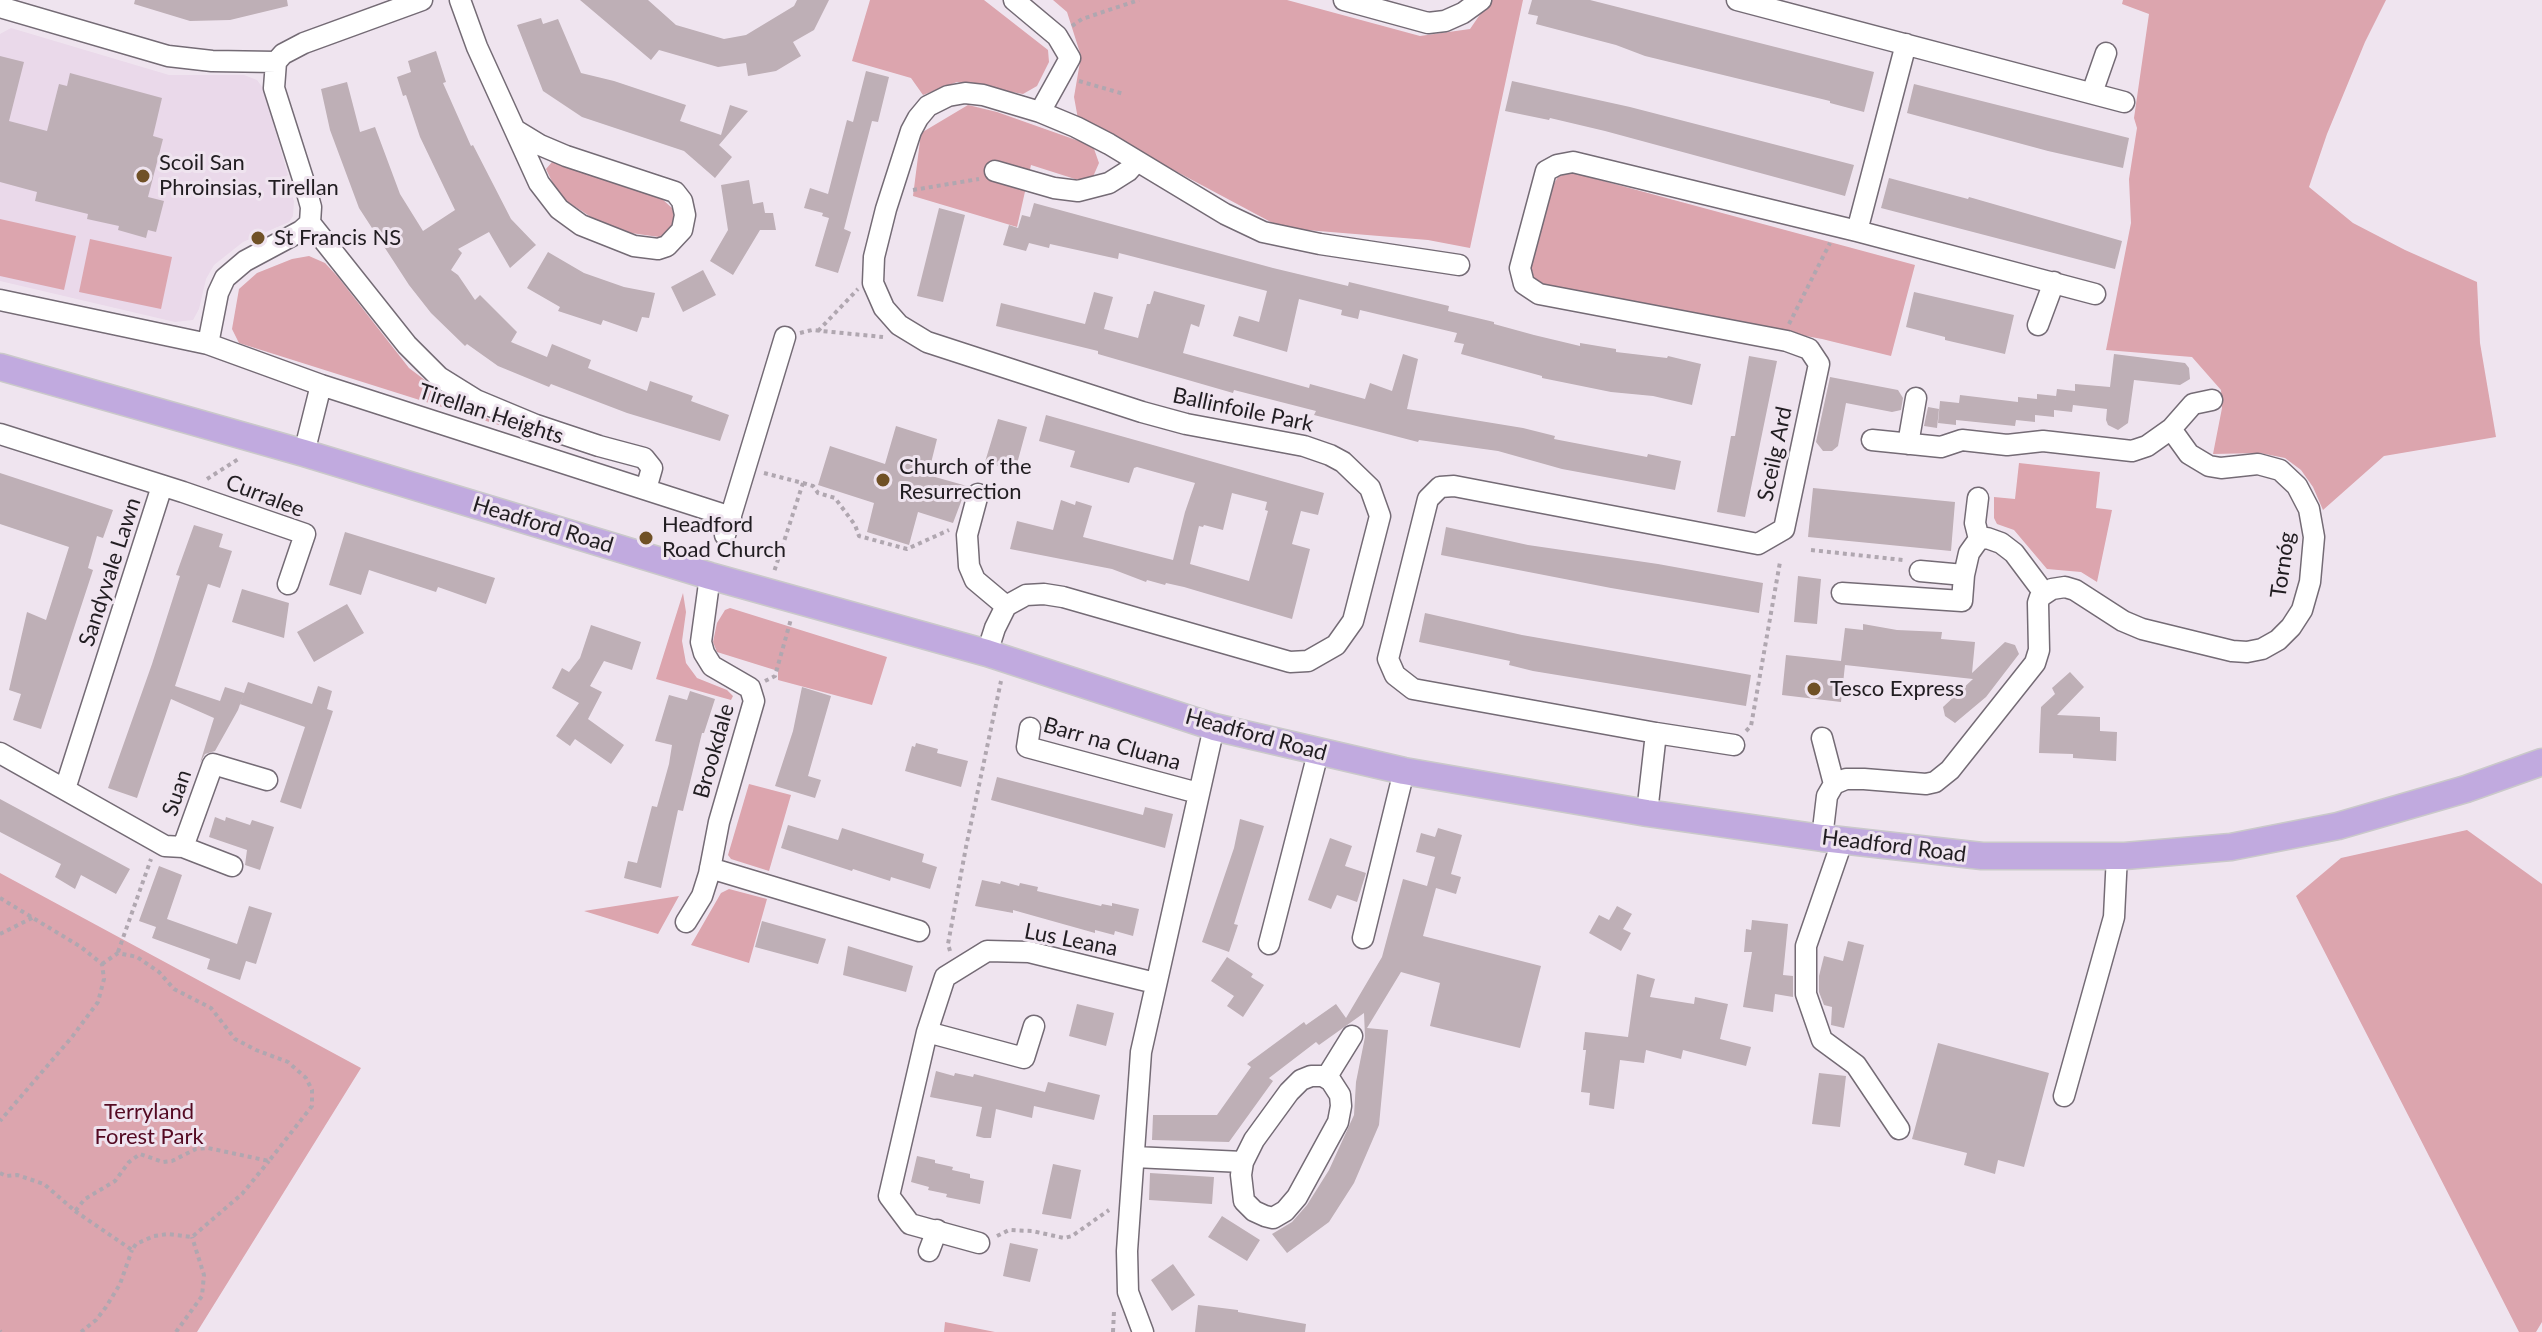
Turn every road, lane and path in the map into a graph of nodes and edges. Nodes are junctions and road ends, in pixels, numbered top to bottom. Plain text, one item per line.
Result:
1 (460, 0) edge
2 (1014, 0) edge
3 (1139, 0) edge
4 (1344, 0) edge
5 (1481, 0) edge
6 (1737, 0) edge
7 (413, 1) edge
8 (0, 7) edge
9 (1057, 36) junction
10 (1906, 44) junction
11 (2106, 53) dead end
12 (276, 62) junction
13 (1061, 76) junction
14 (2092, 93) junction
15 (1124, 94) dead end
16 (2124, 102) dead end
17 (1040, 112) junction
18 (517, 131) junction
19 (1136, 162) junction
20 (995, 171) joint
21 (891, 193) junction
22 (310, 223) junction
23 (1848, 229) junction
24 (1459, 265) dead end
25 (2054, 282) junction
26 (873, 283) junction
27 (2095, 294) dead end
28 (0, 300) edge
29 (899, 325) junction
30 (2038, 325) dead end
31 (818, 331) junction
32 (785, 337) joint
33 (1787, 341) junction
34 (208, 344) junction
35 (0, 367) edge
36 (321, 385) junction
37 (1916, 398) dead end
38 (2212, 400) dead end
39 (2171, 429) junction
40 (0, 434) edge
41 (1872, 440) dead end
42 (1908, 444) junction
43 (249, 453) dead end
44 (304, 453) junction
45 (746, 468) junction
46 (803, 483) junction
47 (162, 486) junction
48 (646, 489) junction
49 (183, 492) junction
50 (978, 494) dead end
51 (1978, 498) dead end
52 (967, 535) junction
53 (1979, 539) junction
54 (1811, 550) dead end
55 (1780, 562) dead end
56 (1920, 571) joint
57 (774, 573) dead end
58 (1964, 575) junction
59 (710, 576) junction
60 (288, 584) dead end
61 (1842, 593) dead end
62 (2044, 593) junction
63 (1006, 606) junction
64 (791, 616) dead end
65 (997, 657) junction
66 (750, 688) junction
67 (1214, 727) junction
68 (1030, 728) dead end
69 (1656, 733) junction
70 (1822, 738) dead end
71 (1734, 745) joint
72 (0, 753) edge
73 (1318, 753) junction
74 (2542, 762) edge
75 (1404, 771) junction
76 (267, 780) dead end
77 (1834, 784) junction
78 (65, 789) junction
79 (1198, 793) junction
80 (1647, 813) junction
81 (1833, 838) junction
82 (159, 842) junction
83 (183, 847) junction
84 (2117, 855) junction
85 (232, 866) dead end
86 (710, 868) junction
87 (0, 898) edge
88 (35, 917) junction
89 (686, 922) dead end
90 (919, 931) dead end
91 (0, 934) edge
92 (1363, 938) dead end
93 (1269, 944) dead end
94 (118, 953) junction
95 (102, 964) junction
96 (945, 977) junction
97 (1155, 983) junction
98 (1034, 1026) dead end
99 (927, 1032) junction
100 (1352, 1036) dead end
101 (1326, 1078) junction
102 (2064, 1096) dead end
103 (0, 1121) edge
104 (1899, 1129) dead end
105 (1134, 1157) junction
106 (269, 1161) junction
107 (1243, 1162) junction
108 (1, 1174) edge
109 (1132, 1199) junction
110 (75, 1211) junction
111 (937, 1230) junction
112 (192, 1237) junction
113 (979, 1243) joint
114 (132, 1250) junction
115 (929, 1251) dead end
116 (81, 1332) edge
117 (176, 1332) edge
118 (1143, 1332) edge

1 - 18 street
2 - 9 street
3 - 9 path
4 - 5 street
6 - 10 street
7 - 12 street
8 - 12 street
9 - 13 street
10 - 14 street
10 - 23 street
11 - 14 street
12 - 22 street
13 - 15 path
13 - 17 street
14 - 16 street
17 - 19 street
17 - 21 street
18 - 18 street
19 - 20 street
19 - 24 street
20 - 21 path
21 - 26 street
22 - 34 street
22 - 48 street, Tirellan Heights
23 - 25 street, Sceilg Ard
23 - 33 path
23 - 33 street, Sceilg Ard
25 - 27 street, Sceilg Ard
25 - 30 street
26 - 29 street, Ballinfoile Park
26 - 31 path
28 - 34 street, Tirellan Heights
29 - 31 path
29 - 63 street, Ballinfoile Park
31 - 32 path
32 - 45 street
33 - 69 street, Sceilg Ard
34 - 36 street, Tirellan Heights
35 - 44 main road, Headford Road
36 - 44 street
36 - 48 street, Tirellan Heights
37 - 42 street
38 - 39 street
39 - 42 street
39 - 62 street, Tornóg
40 - 47 street, Sandyvale Lawn
41 - 42 street
43 - 49 path
44 - 59 main road, Headford Road
45 - 46 path
45 - 48 street, Tirellan Heights
46 - 52 path
46 - 57 path
47 - 49 street, Curralee
47 - 78 street, Sandyvale Lawn
49 - 60 street, Curralee
50 - 52 street
51 - 53 street
52 - 63 street
53 - 58 street
53 - 62 street
54 - 56 path
55 - 71 path
56 - 58 street
58 - 61 street
59 - 65 main road, Headford Road
59 - 66 street, Brookdale
62 - 77 street
63 - 65 street
64 - 66 path
65 - 67 main road, Headford Road
65 - 96 path
66 - 86 street, Brookdale
67 - 73 main road, Headford Road
67 - 79 street
68 - 79 street, Barr na Cluana
69 - 71 street, Sceilg Ard
69 - 80 street
70 - 77 street
72 - 78 street
73 - 75 main road, Headford Road
73 - 93 street
74 - 84 main road, Headford Road
75 - 80 main road, Headford Road
75 - 92 street
76 - 83 street, Suan
77 - 81 street
78 - 82 street
79 - 97 street
80 - 81 main road, Headford Road
81 - 84 main road, Headford Road
81 - 104 street
82 - 83 street, Suan
82 - 94 path
83 - 85 street, Suan
84 - 102 street
86 - 89 street, Brookdale
86 - 90 street
87 - 88 path
88 - 91 path
88 - 95 path
94 - 95 path
94 - 106 path
95 - 103 path
96 - 97 street, Lus Leana
96 - 99 street
97 - 105 street
98 - 99 street
99 - 111 street
100 - 101 street
101 - 107 street
101 - 107 street
105 - 107 street
105 - 109 street
106 - 110 path
106 - 112 path
108 - 110 path
109 - 113 path
109 - 118 street
110 - 114 path
111 - 113 street
111 - 115 street
112 - 114 path
112 - 117 path
114 - 116 path

